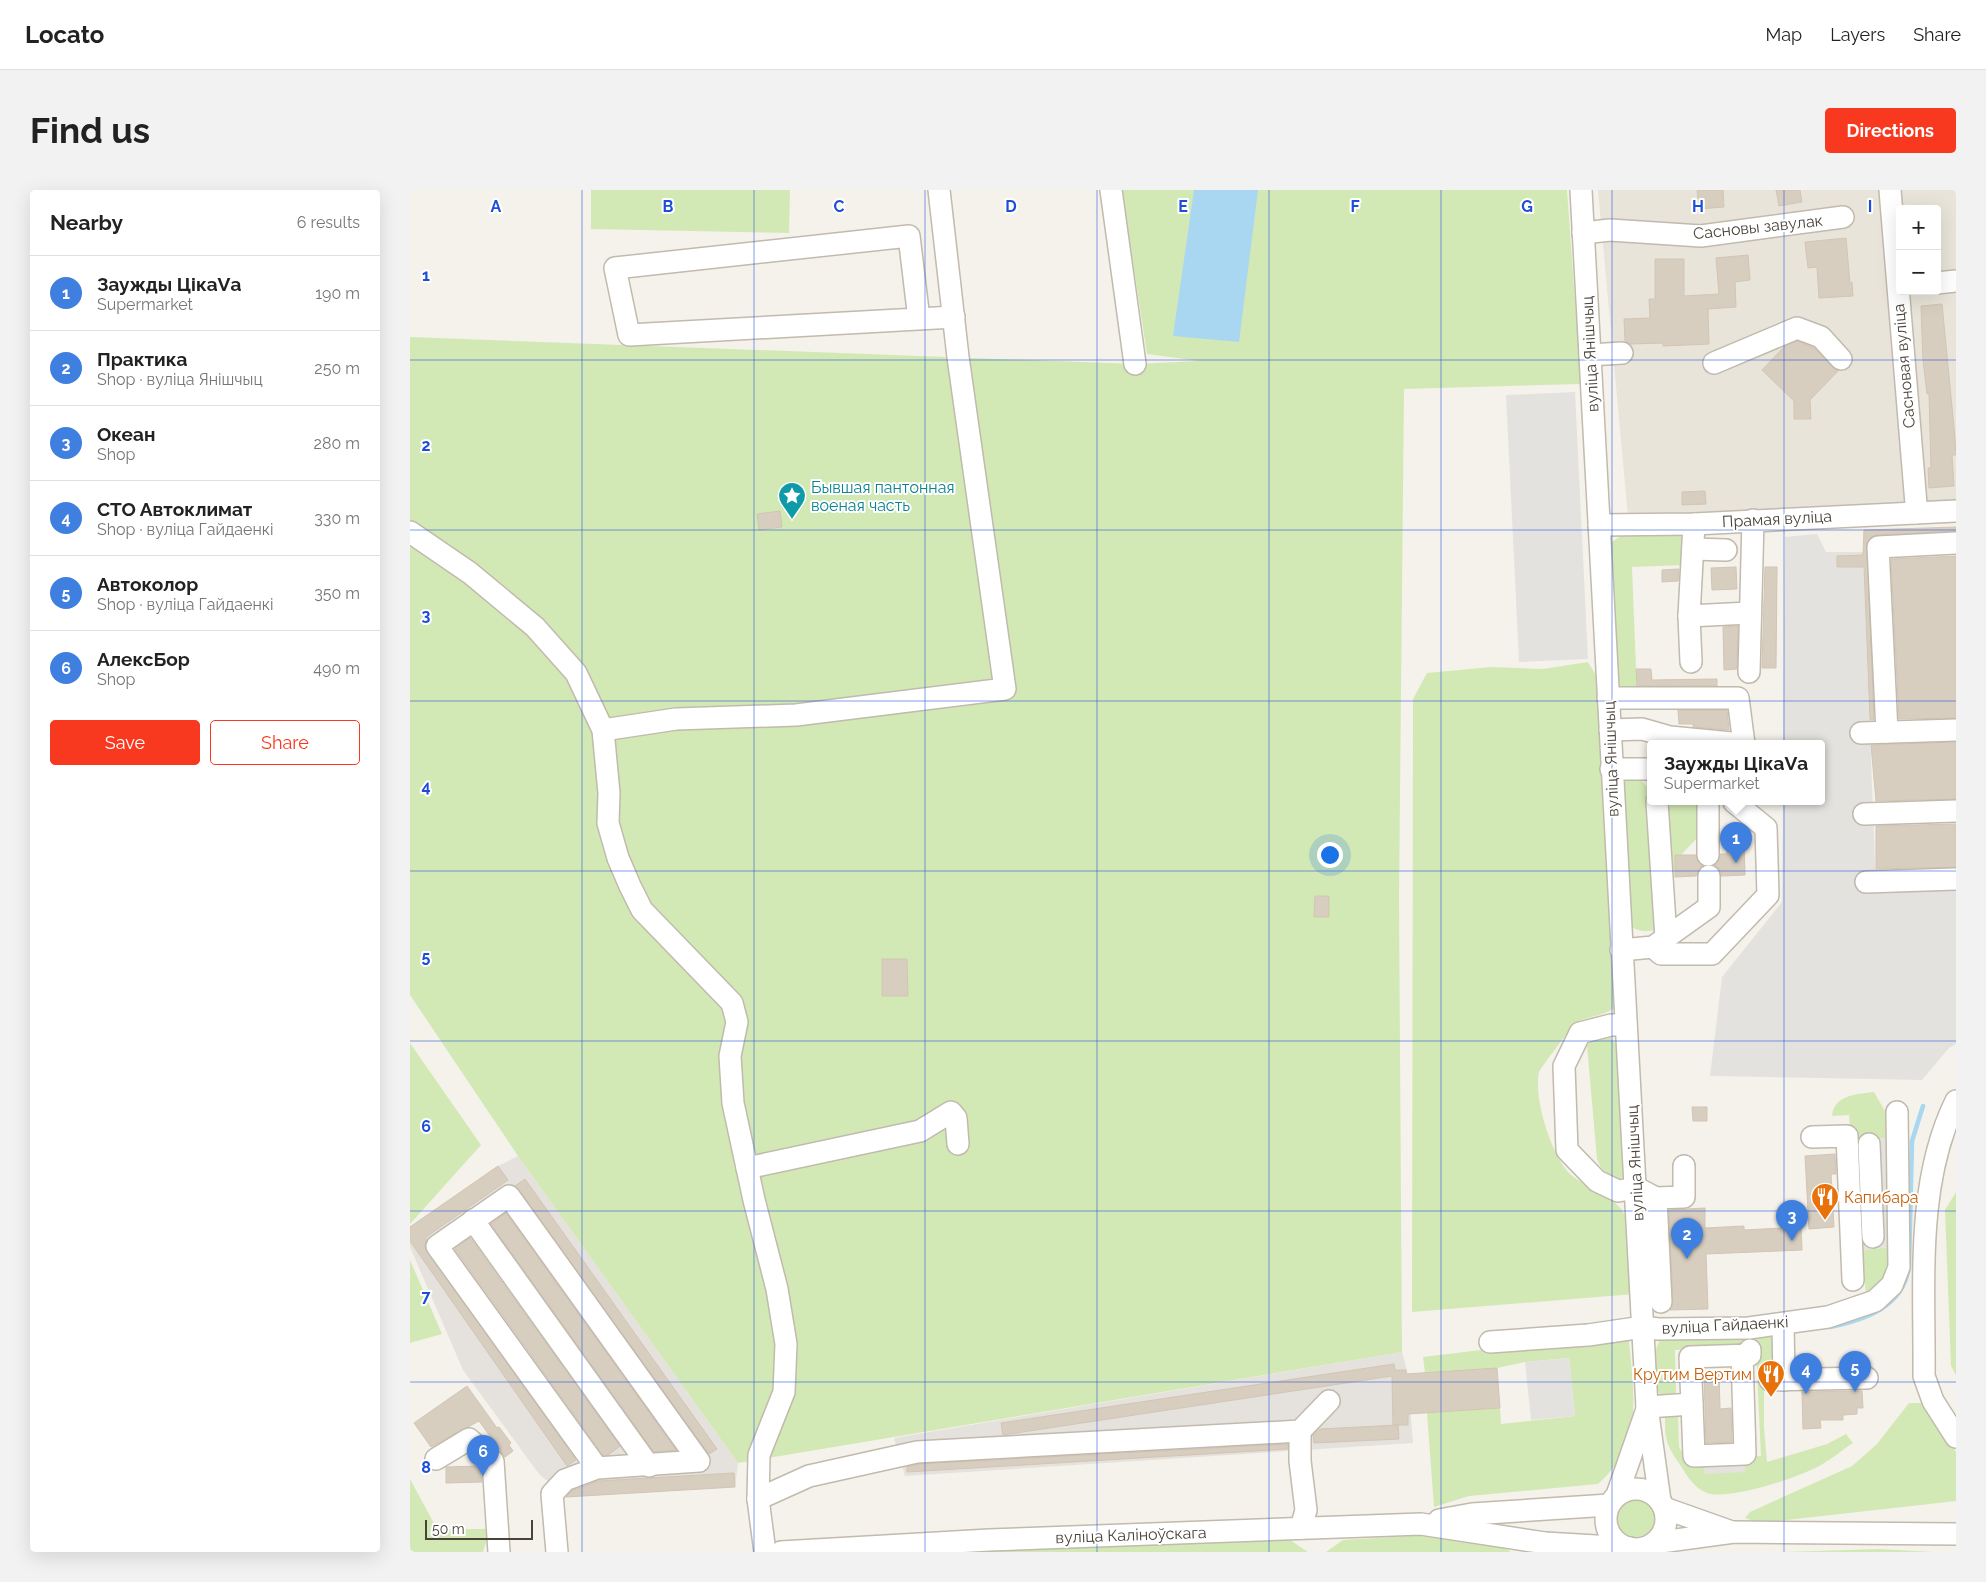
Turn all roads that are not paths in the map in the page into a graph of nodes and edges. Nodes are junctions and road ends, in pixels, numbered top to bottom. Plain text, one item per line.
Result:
1 (939, 190) edge
2 (1111, 190) edge
3 (1581, 190) edge
4 (1890, 190) edge
5 (1844, 218) dead end
6 (1583, 233) junction
7 (1896, 262) edge
8 (1956, 281) edge
9 (1941, 283) edge
10 (1899, 295) edge
11 (954, 317) junction
12 (919, 318) junction
13 (1622, 353) dead end
14 (1590, 355) junction
15 (1841, 359) dead end
16 (1714, 363) dead end
17 (1135, 364) dead end
18 (1956, 511) edge
19 (1915, 512) junction
20 (1753, 520) junction
21 (1694, 524) junction
22 (1599, 526) junction
23 (410, 532) edge
24 (1956, 543) edge
25 (1693, 549) junction
26 (1726, 550) dead end
27 (1749, 613) junction
28 (1689, 616) junction
29 (1691, 662) dead end
30 (1749, 672) dead end
31 (1642, 697) junction
32 (1608, 698) junction
33 (1642, 729) junction
34 (603, 730) junction
35 (1610, 730) junction
36 (1956, 730) edge
37 (1887, 732) junction
38 (1861, 733) dead end
39 (1701, 740) edge
40 (1742, 740) edge
41 (1611, 769) junction
42 (1647, 769) edge
43 (1657, 805) edge
44 (1708, 805) edge
45 (1738, 805) edge
46 (1956, 811) edge
47 (1864, 814) dead end
48 (1708, 854) dead end
49 (1709, 876) dead end
50 (1956, 879) edge
51 (1866, 882) dead end
52 (1659, 943) junction
53 (1621, 950) junction
54 (1626, 1025) junction
55 (1956, 1101) edge
56 (1896, 1112) dead end
57 (1812, 1137) dead end
58 (958, 1144) dead end
59 (1869, 1144) dead end
60 (1684, 1166) dead end
61 (747, 1168) junction
62 (1637, 1188) junction
63 (1871, 1190) junction
64 (1900, 1190) junction
65 (1843, 1191) junction
66 (1656, 1198) junction
67 (474, 1220) junction
68 (1873, 1238) dead end
69 (1853, 1280) dead end
70 (1661, 1302) dead end
71 (1783, 1324) junction
72 (1643, 1327) junction
73 (1749, 1328) junction
74 (1490, 1342) dead end
75 (1742, 1355) junction
76 (1867, 1378) dead end
77 (1329, 1401) dead end
78 (1692, 1404) junction
79 (1647, 1407) junction
80 (1300, 1431) junction
81 (1956, 1437) edge
82 (436, 1459) dead end
83 (649, 1466) junction
84 (597, 1468) junction
85 (758, 1499) junction
86 (1613, 1500) junction
87 (1662, 1504) junction
88 (1421, 1524) junction
89 (1301, 1528) junction
90 (1734, 1532) junction
91 (1956, 1534) edge
92 (1654, 1543) junction
93 (1630, 1548) junction
94 (499, 1552) edge
95 (557, 1552) edge
96 (765, 1552) edge
97 (781, 1552) edge

1 - 11 street
2 - 17 street
3 - 6 street, вуліца Янішчыц
4 - 7 street, Сасновая вуліца
5 - 6 street, Сасновы завулак
6 - 14 street, вуліца Янішчыц
8 - 9 street
10 - 19 street, Сасновая вуліца
11 - 12 street
11 - 34 street
12 - 12 street
13 - 14 street
14 - 22 street, вуліца Янішчыц
15 - 16 street
18 - 19 street, Прамая вуліца
19 - 20 street, Прамая вуліца
20 - 21 street, Прамая вуліца
20 - 27 street
21 - 22 street, Прамая вуліца
21 - 25 street
22 - 32 street, вуліца Янішчыц
23 - 34 street
24 - 37 street
25 - 26 street
25 - 28 street
27 - 28 street
27 - 30 street
28 - 29 street
31 - 32 street
31 - 33 street
31 - 40 street
32 - 35 street, вуліца Янішчыц
33 - 35 street
33 - 39 street
34 - 61 street
35 - 41 street, вуліца Янішчыц
36 - 37 street
37 - 38 street
41 - 42 street
41 - 53 street, вуліца Янішчыц
43 - 52 street
44 - 48 street
45 - 52 street
46 - 47 street
49 - 52 street
50 - 51 street
52 - 53 street
53 - 54 street, вуліца Янішчыц
54 - 62 street, вуліца Янішчыц
54 - 62 street
55 - 81 street
56 - 64 street, вуліца Гайдаенкі
57 - 65 street
58 - 61 street
59 - 63 street
60 - 66 street
61 - 85 street
62 - 66 street
62 - 72 street, вуліца Янішчыц
63 - 64 street
63 - 65 street
63 - 68 street
64 - 71 street, вуліца Гайдаенкі
65 - 69 street
66 - 70 street
67 - 83 street
67 - 83 street
67 - 84 street
71 - 73 street, вуліца Гайдаенкі
71 - 76 street
72 - 73 street, вуліца Гайдаенкі
72 - 74 street
72 - 79 street, вуліца Янішчыц
73 - 75 street
75 - 78 street
75 - 78 street
77 - 80 street
78 - 79 street
79 - 86 street
79 - 87 street, вуліца Янішчыц
80 - 85 street
80 - 89 street
82 - 94 street
83 - 84 street
84 - 95 street
85 - 96 street
86 - 87 street, вуліца Каліноўскага
86 - 88 street, вуліца Каліноўскага
86 - 93 street
87 - 90 street
87 - 92 street
88 - 89 street, вуліца Каліноўскага
88 - 93 street, вуліца Каліноўскага
89 - 97 street, вуліца Каліноўскага
90 - 91 street
90 - 92 street
92 - 93 street, вуліца Каліноўскага

